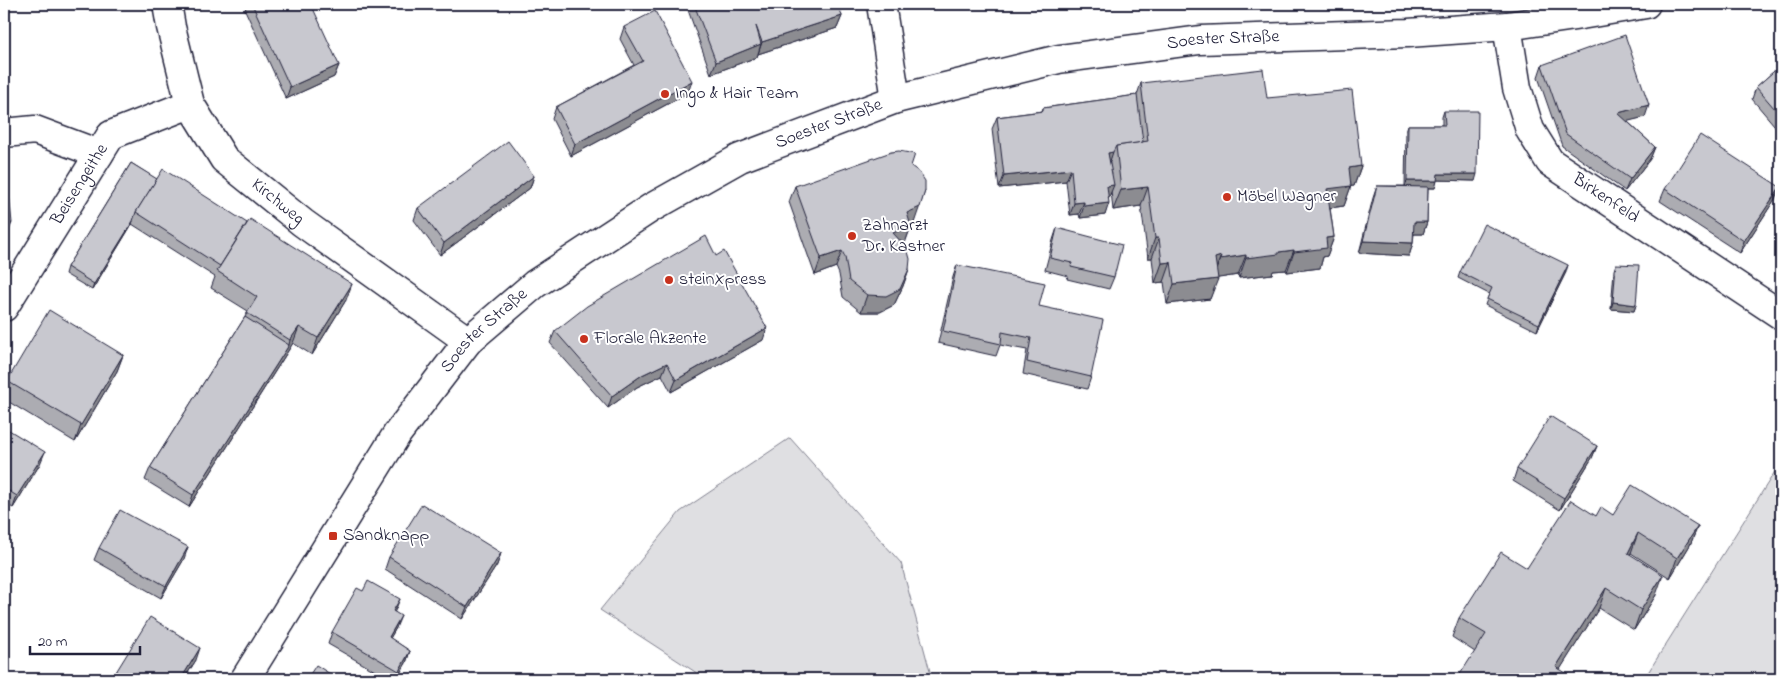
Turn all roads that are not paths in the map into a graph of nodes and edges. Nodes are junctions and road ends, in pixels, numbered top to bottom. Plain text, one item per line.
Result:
1 (167, 4) edge
2 (881, 4) edge
3 (1646, 4) edge
4 (1507, 26) junction
5 (896, 99) junction
6 (190, 104) junction
7 (4, 133) edge
8 (100, 154) junction
9 (4, 307) edge
10 (1781, 315) edge
11 (468, 342) junction
12 (245, 679) edge

1 - 6 street, Kirchweg
2 - 5 street
3 - 4 street, Soester Straße
4 - 5 street, Soester Straße
4 - 10 street, Birkenfeld
5 - 11 street, Soester Straße
6 - 8 street, Beisengeithe
6 - 11 street, Kirchweg
7 - 8 street
8 - 9 street, Beisengeithe
11 - 12 street, Soester Straße

